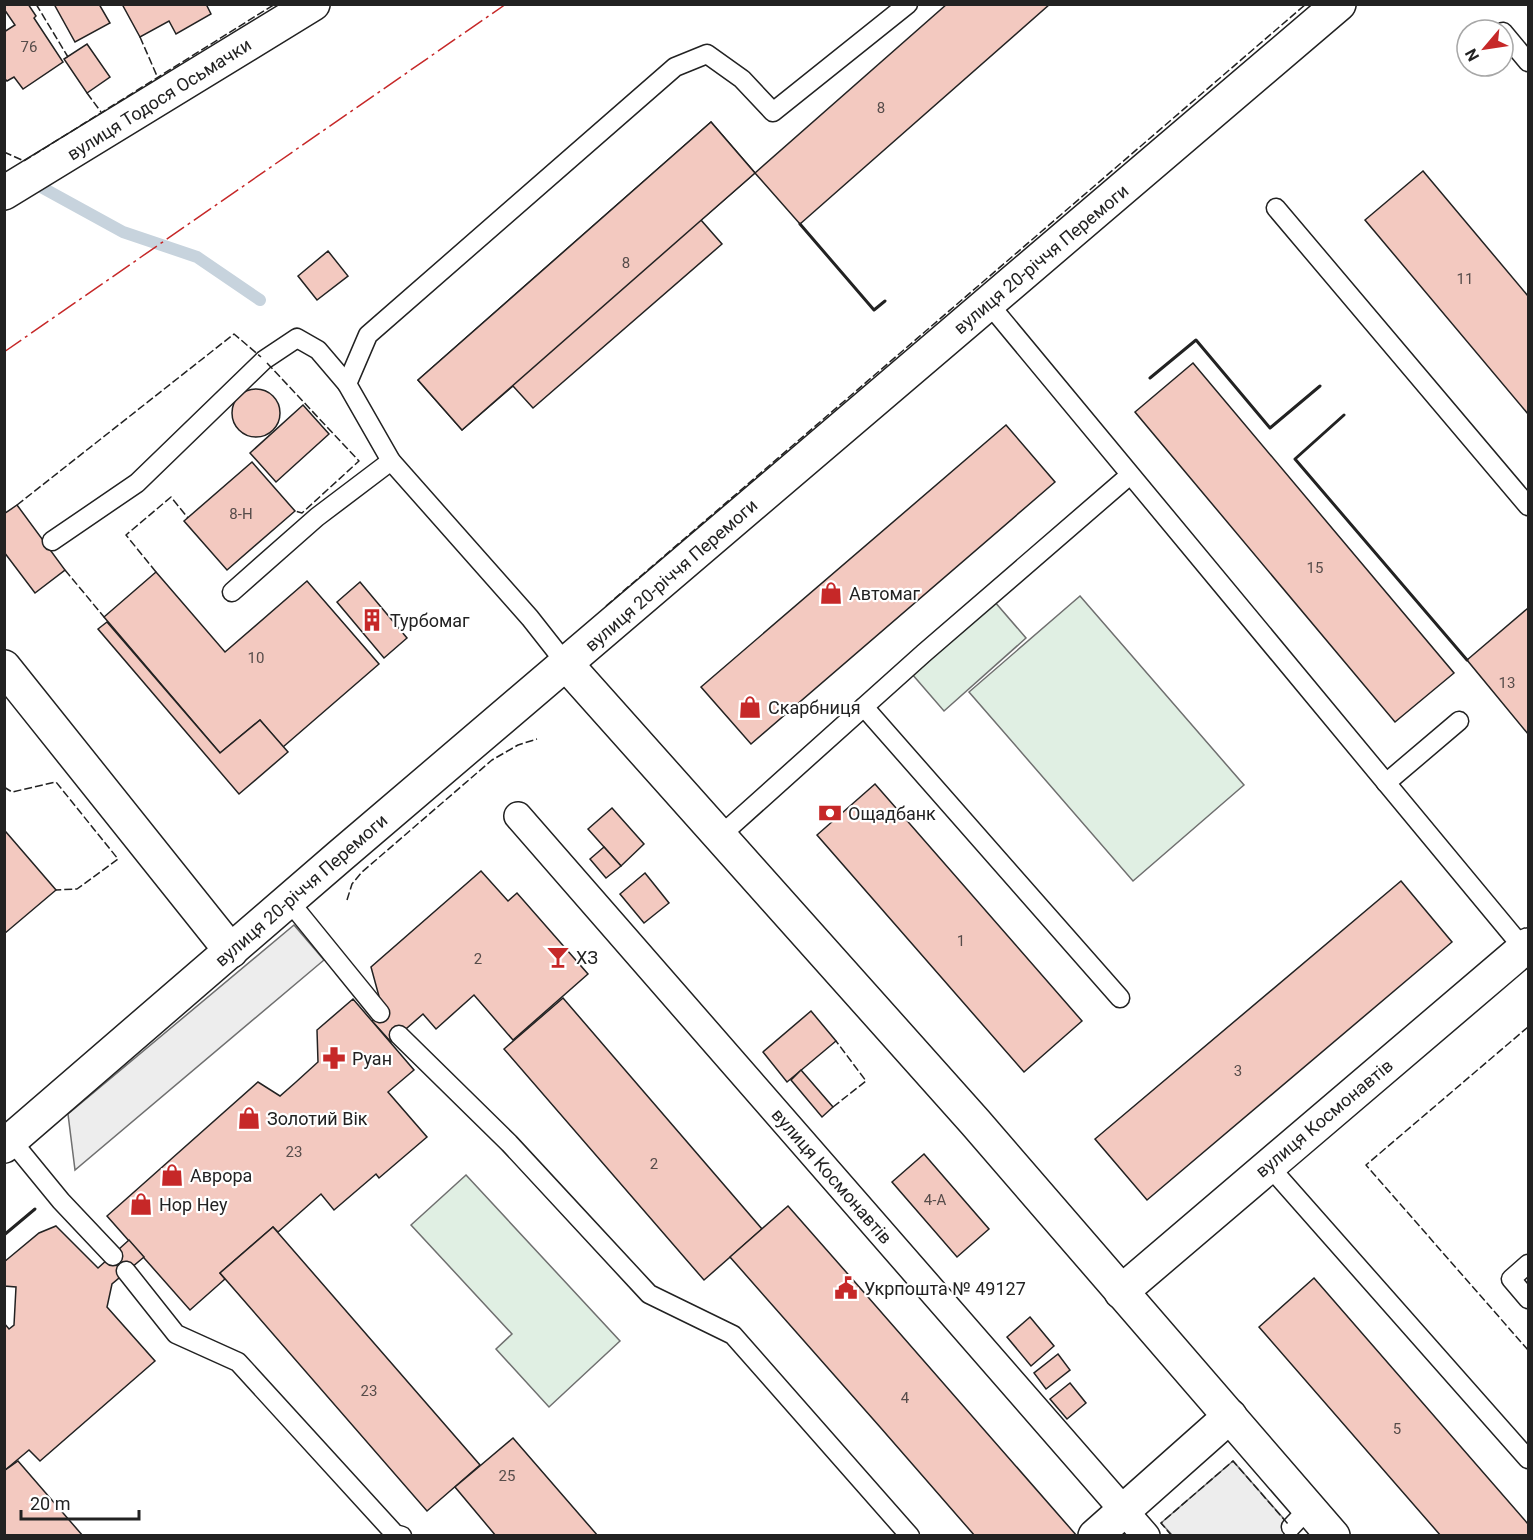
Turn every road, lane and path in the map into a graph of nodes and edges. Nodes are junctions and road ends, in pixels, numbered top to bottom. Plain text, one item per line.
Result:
1 (313, 4) edge
2 (908, 4) edge
3 (1339, 4) edge
4 (1515, 47) edge
5 (1528, 62) edge
6 (4, 193) edge
7 (1276, 208) dead end
8 (989, 304) junction
9 (347, 384) junction
10 (391, 461) junction
11 (1130, 475) junction
12 (1528, 506) edge
13 (52, 541) dead end
14 (232, 592) dead end
15 (567, 665) junction
16 (4, 667) edge
17 (864, 707) junction
18 (1460, 721) dead end
19 (1386, 783) junction
20 (518, 816) dead end
21 (720, 836) junction
22 (289, 901) junction
23 (1526, 947) edge
24 (231, 951) junction
25 (1120, 998) dead end
26 (380, 1013) dead end
27 (399, 1035) dead end
28 (8, 1143) edge
29 (1268, 1165) junction
30 (112, 1256) dead end
31 (1528, 1264) edge
32 (126, 1271) dead end
33 (1121, 1292) junction
34 (1528, 1299) edge
35 (1230, 1416) junction
36 (1528, 1460) edge
37 (1124, 1511) junction
38 (402, 1536) edge
39 (910, 1536) edge
40 (1095, 1536) edge
41 (1146, 1536) edge
42 (1332, 1536) edge

1 - 6 street, вулиця Тодося Осьмачки
2 - 9 lane
3 - 8 street, вулиця 20-річчя Перемоги
4 - 5 lane
7 - 12 lane
8 - 11 lane
8 - 15 street, вулиця 20-річчя Перемоги
9 - 10 lane
9 - 13 lane
10 - 14 lane
10 - 15 lane
11 - 17 lane
11 - 19 lane
15 - 21 street
15 - 22 street, вулиця 20-річчя Перемоги
16 - 24 street
17 - 21 lane
17 - 25 lane
18 - 19 lane
19 - 23 lane
20 - 37 street, вулиця Космонавтів
21 - 33 street
22 - 24 street, вулиця 20-річчя Перемоги
22 - 26 lane
23 - 29 street, вулиця Космонавтів
24 - 28 street, вулиця 20-річчя Перемоги
27 - 39 lane
28 - 30 lane
29 - 33 street, вулиця Космонавтів
29 - 36 lane
31 - 34 lane
32 - 38 lane
33 - 35 street
35 - 37 street
35 - 42 street
37 - 40 street
37 - 41 street, вулиця Космонавтів

